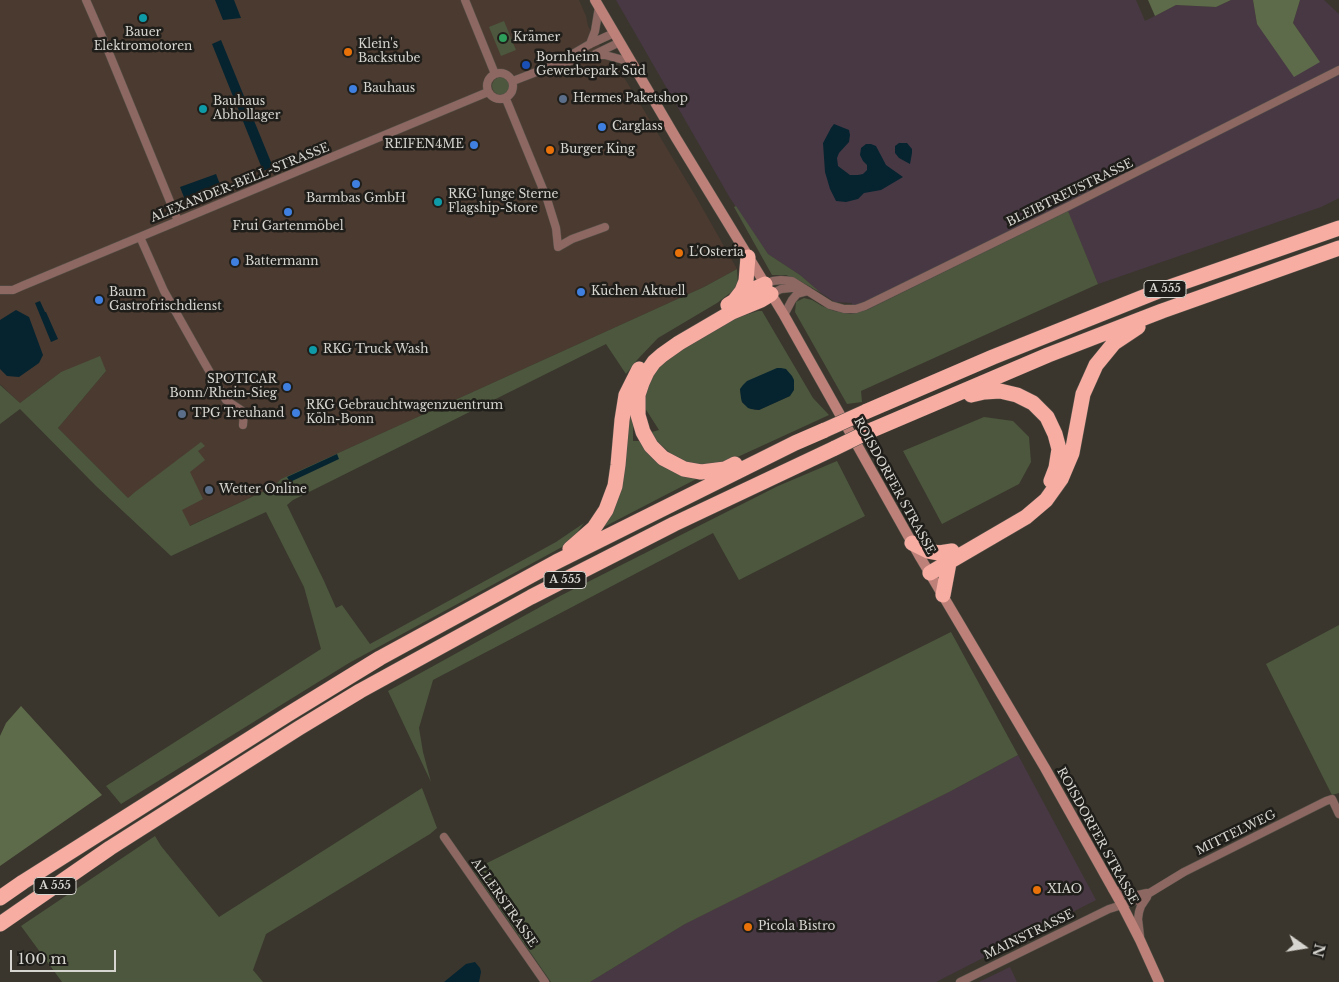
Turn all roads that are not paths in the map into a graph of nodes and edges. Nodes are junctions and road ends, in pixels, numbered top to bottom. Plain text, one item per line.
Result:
1 (86, 0) edge
2 (465, 0) edge
3 (597, 4) edge
4 (617, 37) junction
5 (590, 44) junction
6 (593, 55) junction
7 (631, 62) junction
8 (552, 66) junction
9 (1339, 70) edge
10 (494, 74) junction
11 (513, 81) junction
12 (488, 92) junction
13 (506, 99) junction
14 (178, 221) junction
15 (605, 227) dead end
16 (1339, 228) edge
17 (140, 237) junction
18 (1339, 248) edge
19 (748, 257) junction
20 (768, 289) junction
21 (804, 289) junction
22 (0, 290) edge
23 (735, 302) junction
24 (1162, 310) junction
25 (784, 315) junction
26 (924, 408) junction
27 (243, 425) dead end
28 (795, 443) junction
29 (912, 543) junction
30 (950, 557) junction
31 (556, 562) junction
32 (928, 570) junction
33 (943, 595) junction
34 (1339, 814) edge
35 (444, 837) dead end
36 (1112, 889) junction
37 (1154, 891) junction
38 (0, 898) edge
39 (1122, 905) junction
40 (1109, 909) joint
41 (0, 924) edge
42 (1140, 940) junction
43 (545, 982) edge
44 (960, 982) edge
45 (1159, 982) edge

1 - 14 street
2 - 10 street
3 - 4 main road, ROISDORFER STRASSE
3 - 5 street, ROISDORFER STRASSE
4 - 5 street
4 - 6 street
4 - 7 main road, ROISDORFER STRASSE
5 - 8 street
6 - 7 street
6 - 8 street
7 - 19 main road, ROISDORFER STRASSE
8 - 11 street
9 - 21 street, BLEIBTREUSTRASSE
10 - 11 street
10 - 12 street
11 - 13 street
12 - 13 street
12 - 14 street, ALEXANDER-BELL-STRASSE
13 - 15 street
14 - 17 street, ALEXANDER-BELL-STRASSE
16 - 28 highway, A 555, bridge
17 - 22 street, ALEXANDER-BELL-STRASSE
17 - 27 street
18 - 24 highway, A 555
19 - 20 main road, ROISDORFER STRASSE
19 - 23 highway
20 - 21 street
20 - 21 street, BLEIBTREUSTRASSE
20 - 23 highway
20 - 25 main road, ROISDORFER STRASSE
20 - 28 highway
21 - 25 street
23 - 31 highway
24 - 26 highway, A 555
24 - 30 highway
25 - 29 main road, ROISDORFER STRASSE
26 - 30 highway
26 - 41 highway, A 555, bridge
28 - 31 highway, A 555
29 - 30 highway
29 - 32 main road, ROISDORFER STRASSE
30 - 32 highway
30 - 33 highway
31 - 38 highway, A 555
32 - 33 main road, ROISDORFER STRASSE
33 - 36 main road, ROISDORFER STRASSE
34 - 37 street, MITTELWEG
35 - 43 street, ALLERSTRASSE
36 - 37 street, MITTELWEG
36 - 39 main road, ROISDORFER STRASSE
37 - 39 street, MITTELWEG
37 - 42 street, MITTELWEG
39 - 40 street, MITTELWEG
39 - 42 main road, ROISDORFER STRASSE
40 - 44 street, MAINSTRASSE
42 - 45 main road, ROISDORFER STRASSE

